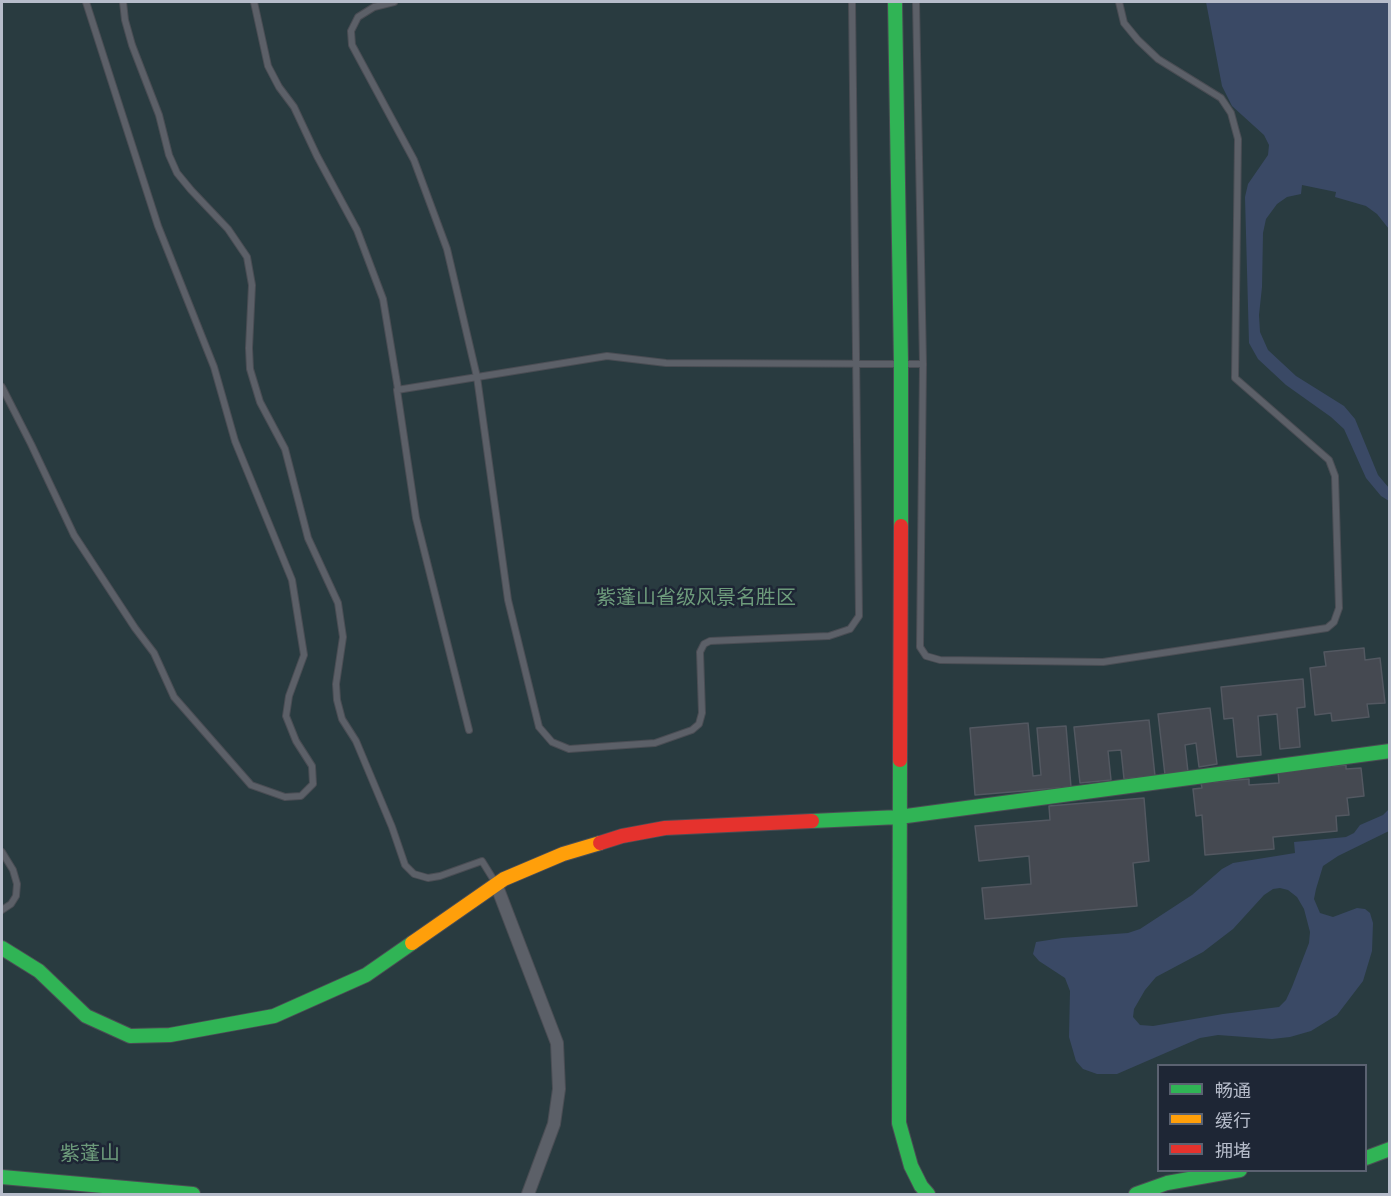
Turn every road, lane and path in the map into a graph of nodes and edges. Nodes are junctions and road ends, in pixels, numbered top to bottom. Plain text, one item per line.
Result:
1 (86, 2) edge
2 (123, 2) edge
3 (254, 2) edge
4 (394, 2) edge
5 (852, 2) edge
6 (895, 2) edge
7 (916, 2) edge
8 (1119, 2) edge
9 (857, 363) junction
10 (901, 363) junction
11 (923, 364) junction
12 (477, 377) junction
13 (2, 387) edge
14 (398, 389) junction
15 (469, 730) dead end
16 (1389, 751) edge
17 (898, 817) junction
18 (2, 852) edge
19 (496, 884) junction
20 (2, 910) edge
21 (2, 948) edge
22 (1389, 1149) edge
23 (1367, 1157) edge
24 (1229, 1172) edge
25 (2, 1177) edge
26 (193, 1194) edge
27 (528, 1194) edge
28 (928, 1194) edge
29 (1136, 1194) edge

1 - 13 lane
2 - 19 lane
3 - 14 lane
4 - 12 lane
5 - 9 lane
6 - 10 street
7 - 11 lane
8 - 11 lane
9 - 10 lane
9 - 12 lane
9 - 12 lane
10 - 11 lane
10 - 17 street
12 - 14 lane
14 - 15 lane
16 - 17 street
17 - 19 street
17 - 28 street
18 - 20 lane
19 - 21 street
19 - 27 street
22 - 23 street
24 - 29 street
25 - 26 street

